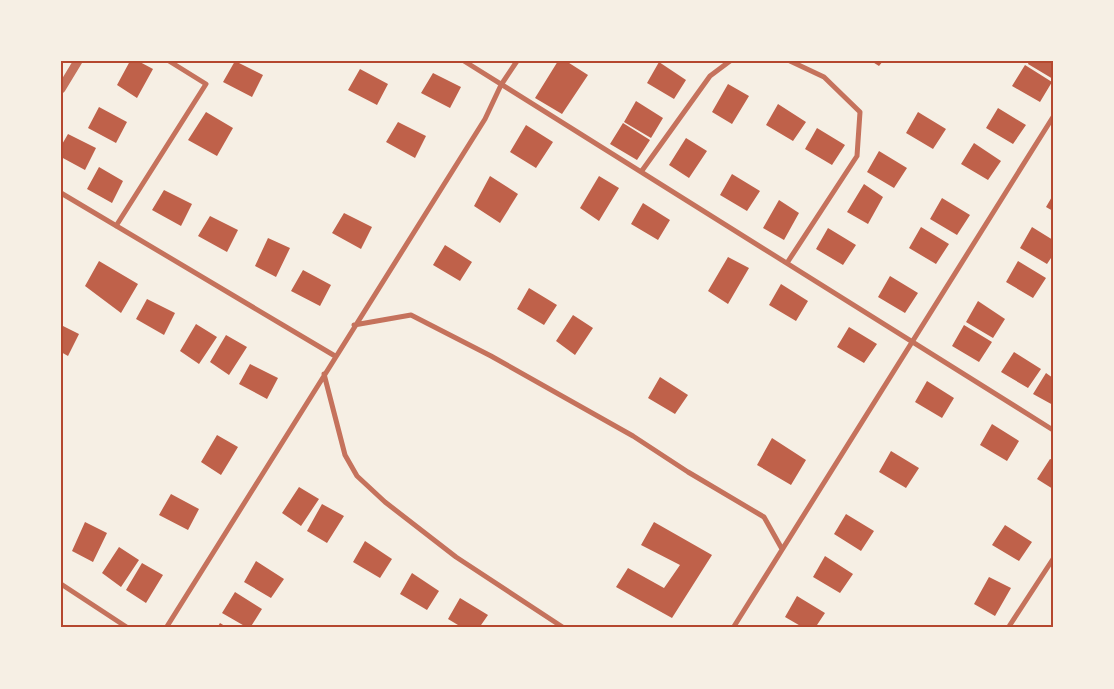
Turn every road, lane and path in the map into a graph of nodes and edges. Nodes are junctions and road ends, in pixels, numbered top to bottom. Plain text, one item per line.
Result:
1 (78, 61) edge
2 (169, 61) edge
3 (464, 61) edge
4 (517, 61) edge
5 (730, 61) edge
6 (790, 61) edge
7 (501, 85) junction
8 (61, 88) edge
9 (1053, 117) edge
10 (641, 172) junction
11 (61, 193) edge
12 (116, 226) junction
13 (787, 263) junction
14 (354, 326) junction
15 (913, 341) junction
16 (335, 356) junction
17 (324, 374) junction
18 (1053, 430) edge
19 (782, 549) junction
20 (1053, 559) edge
21 (61, 584) edge
22 (128, 628) edge
23 (166, 628) edge
24 (564, 628) edge
25 (733, 628) edge
26 (1008, 628) edge

1 - 8 street
2 - 12 street
3 - 7 street
4 - 7 street
5 - 10 street
6 - 13 street
7 - 10 street
7 - 14 street
9 - 15 street
10 - 13 street
11 - 12 street
12 - 16 street
13 - 15 street
14 - 16 street
14 - 19 street
15 - 18 street
15 - 19 street
16 - 17 street
17 - 23 street
17 - 24 street
19 - 25 street
20 - 26 street
21 - 22 street

